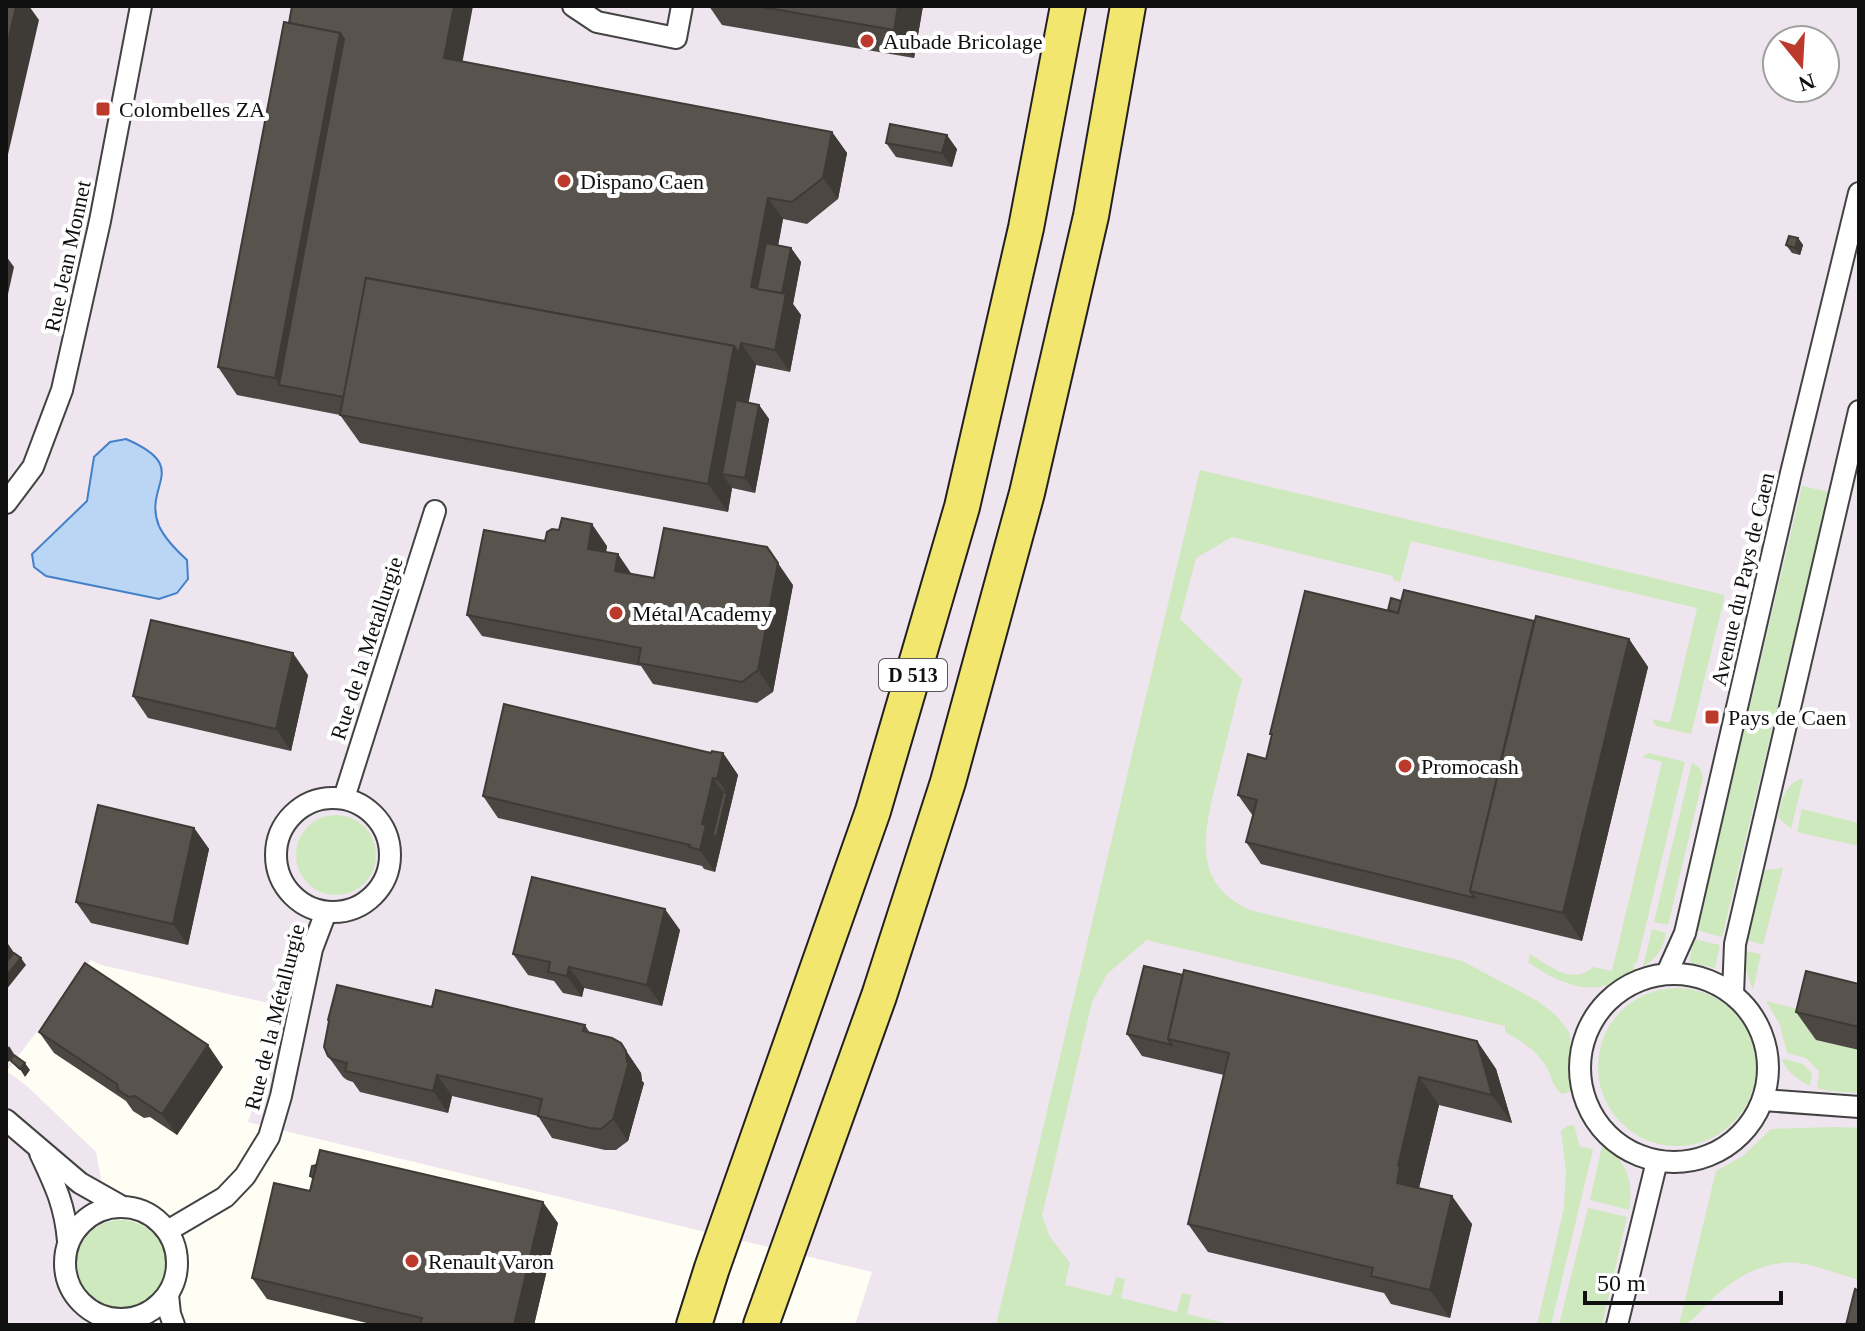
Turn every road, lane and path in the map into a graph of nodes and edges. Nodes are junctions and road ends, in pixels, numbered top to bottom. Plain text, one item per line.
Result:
1 (141, 6) edge
2 (573, 6) edge
3 (682, 6) edge
4 (1068, 6) edge
5 (1128, 6) edge
6 (1859, 193) edge
7 (1859, 411) edge
8 (6, 503) edge
9 (435, 511) dead end
10 (344, 798) junction
11 (326, 912) junction
12 (1667, 973) junction
13 (1733, 994) junction
14 (1763, 1100) junction
15 (1859, 1107) edge
16 (6, 1120) edge
17 (37, 1146) junction
18 (1657, 1161) junction
19 (119, 1205) junction
20 (169, 1230) junction
21 (68, 1241) junction
22 (168, 1295) junction
23 (120, 1322) edge
24 (174, 1325) edge
25 (694, 1325) edge
26 (761, 1325) edge
27 (1617, 1325) edge

1 - 8 street, Rue Jean Monnet
2 - 3 street
4 - 25 main road, D 513
5 - 26 main road, D 513
6 - 12 street, Avenue du Pays de Caen
7 - 13 street
9 - 10 street, Rue de la Metallurgie
10 - 11 street
10 - 11 street
11 - 20 street, Rue de la Métallurgie
12 - 13 street
12 - 18 street
13 - 14 street
14 - 15 street
14 - 18 street
16 - 17 street
17 - 19 street
17 - 21 street
18 - 27 street
19 - 20 street
19 - 21 street
20 - 22 street
21 - 23 street
22 - 23 street
22 - 24 street

